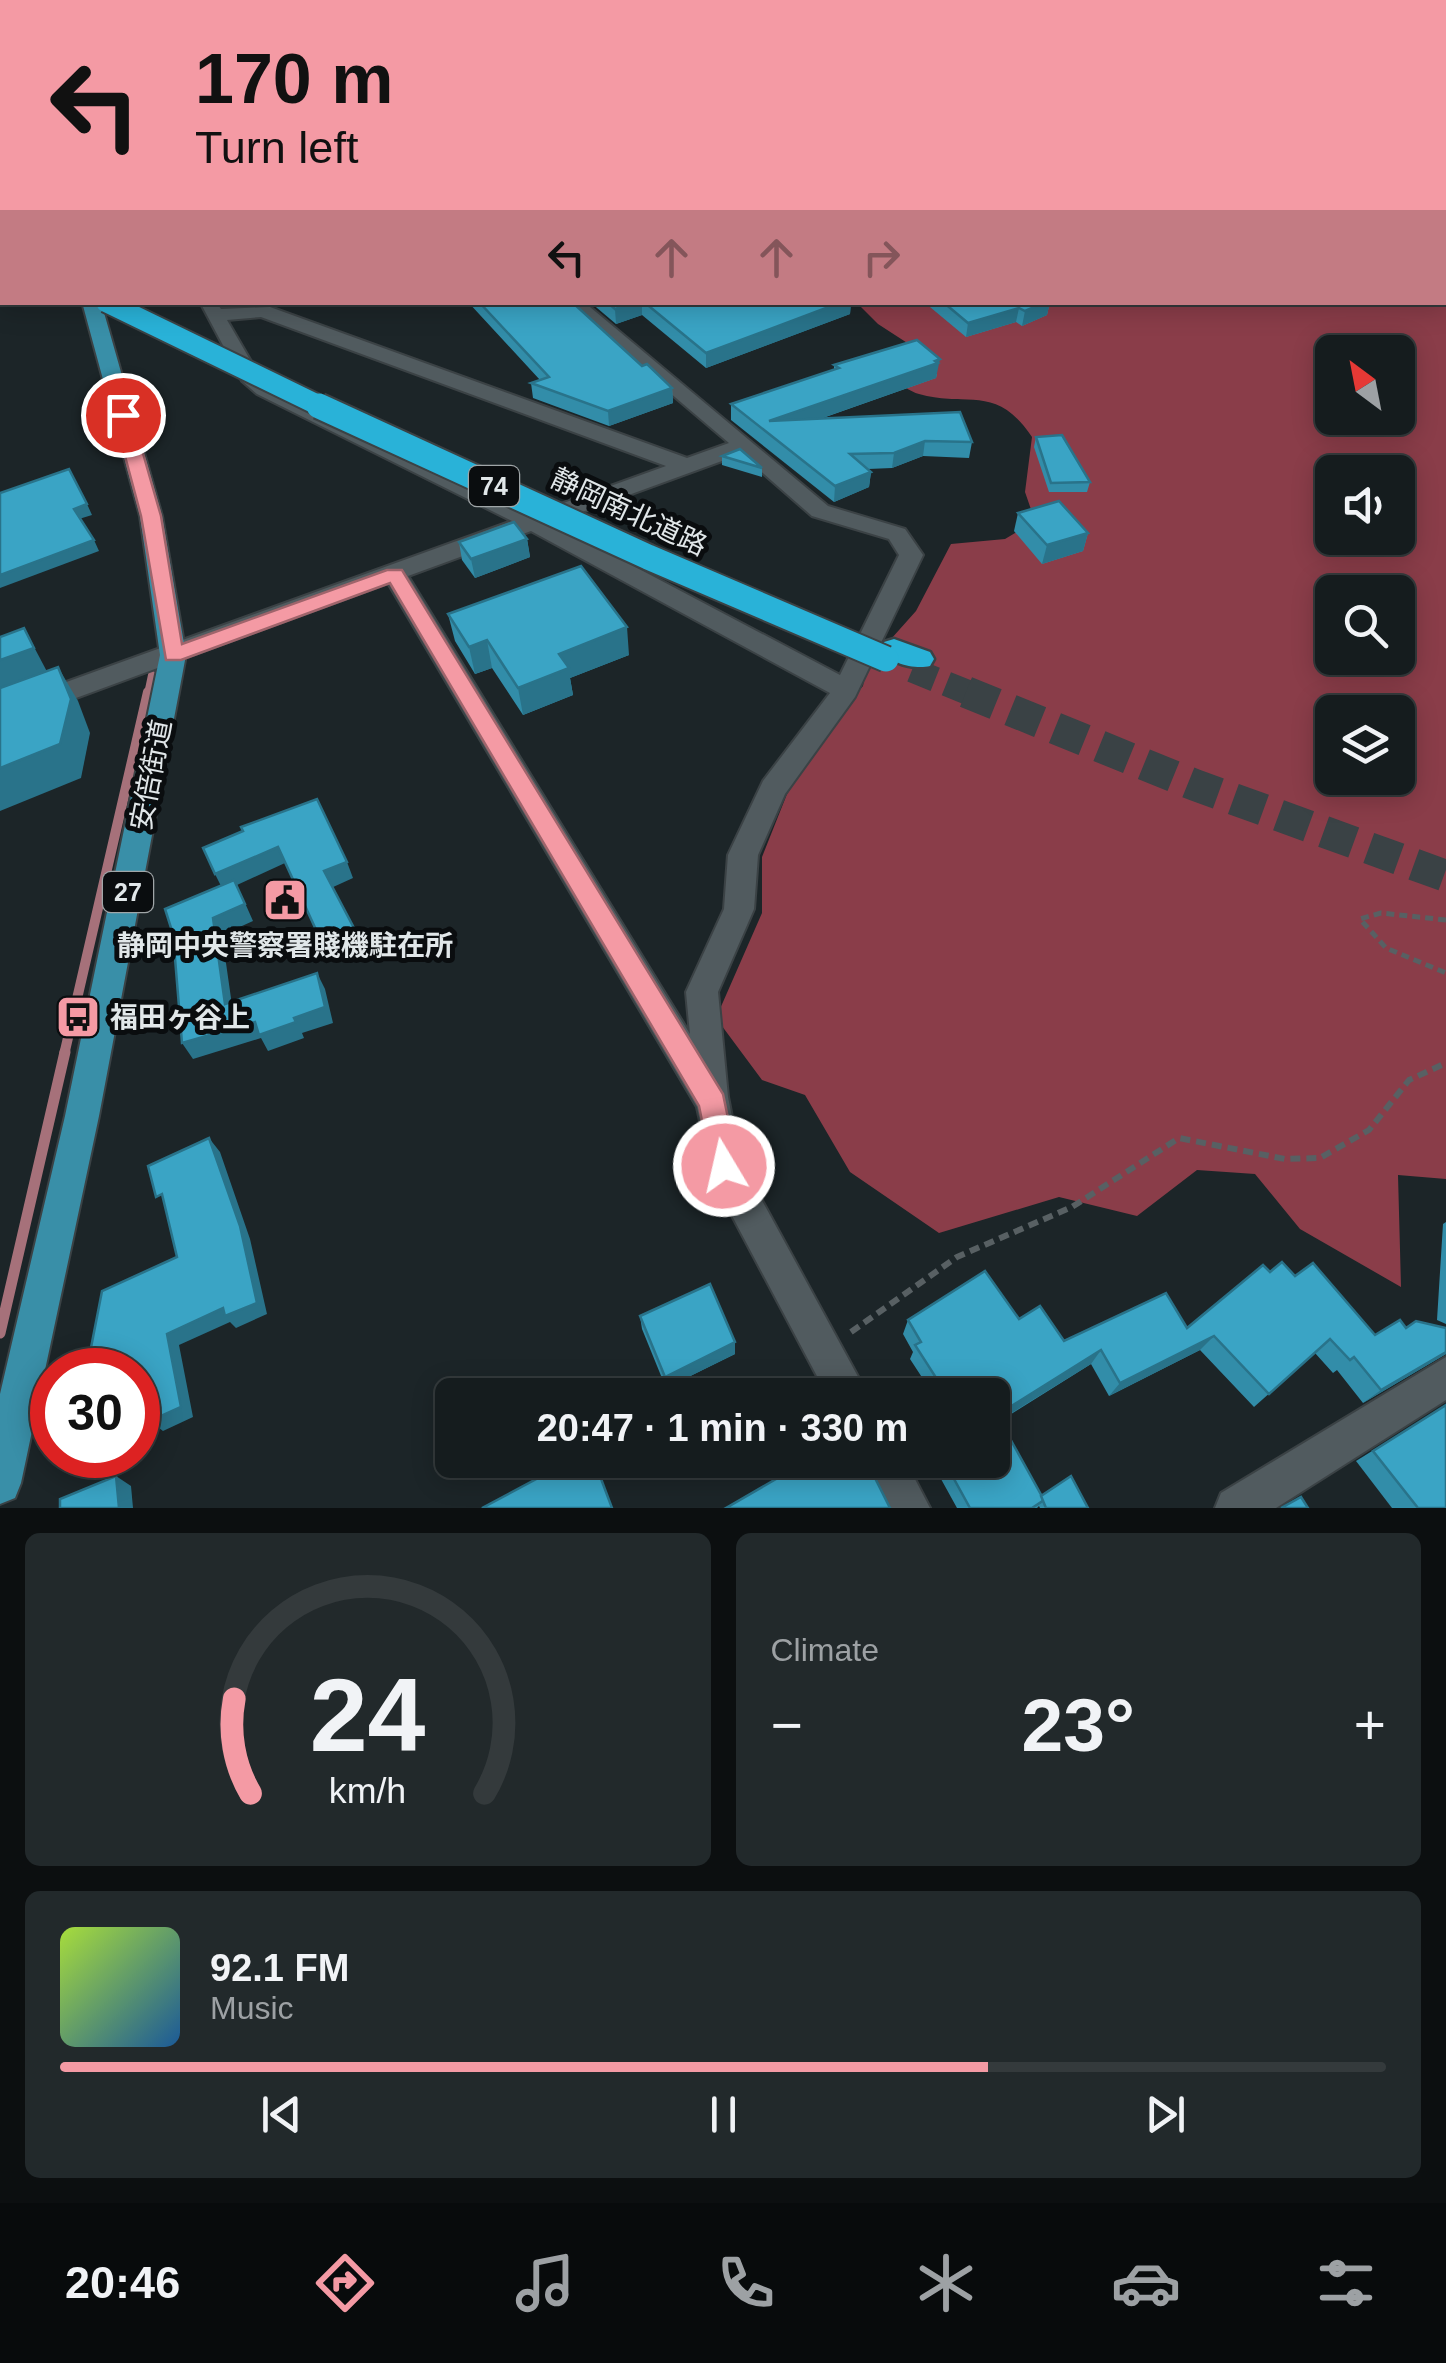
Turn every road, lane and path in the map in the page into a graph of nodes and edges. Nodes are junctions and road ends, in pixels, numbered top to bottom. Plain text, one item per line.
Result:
1 (92, 305) edge
2 (112, 305) edge
3 (136, 305) edge
4 (576, 305) edge
5 (211, 309) edge
6 (744, 445) junction
7 (687, 466) junction
8 (534, 522) junction
9 (394, 574) junction
10 (173, 655) junction
11 (846, 690) junction
12 (0, 716) edge
13 (1446, 920) edge
14 (1446, 973) edge
15 (1446, 1063) edge
16 (713, 1103) junction
17 (824, 1351) junction
18 (1446, 1377) edge
19 (839, 1378) edge
20 (892, 1478) edge
21 (0, 1483) edge
22 (908, 1508) edge
23 (1236, 1508) edge

1 - 10 main road, 安倍街道 / 27
2 - 3 highway, 静岡南北道路 / 74, bridge
4 - 6 street
5 - 7 street
5 - 8 street
6 - 7 street
6 - 11 street
7 - 8 street
8 - 9 street
8 - 11 street
9 - 10 street
9 - 16 street
10 - 12 street
10 - 21 main road, 安倍街道 / 27
11 - 16 street
13 - 14 path
15 - 17 path
16 - 17 street
17 - 19 street
18 - 23 street
20 - 22 street

